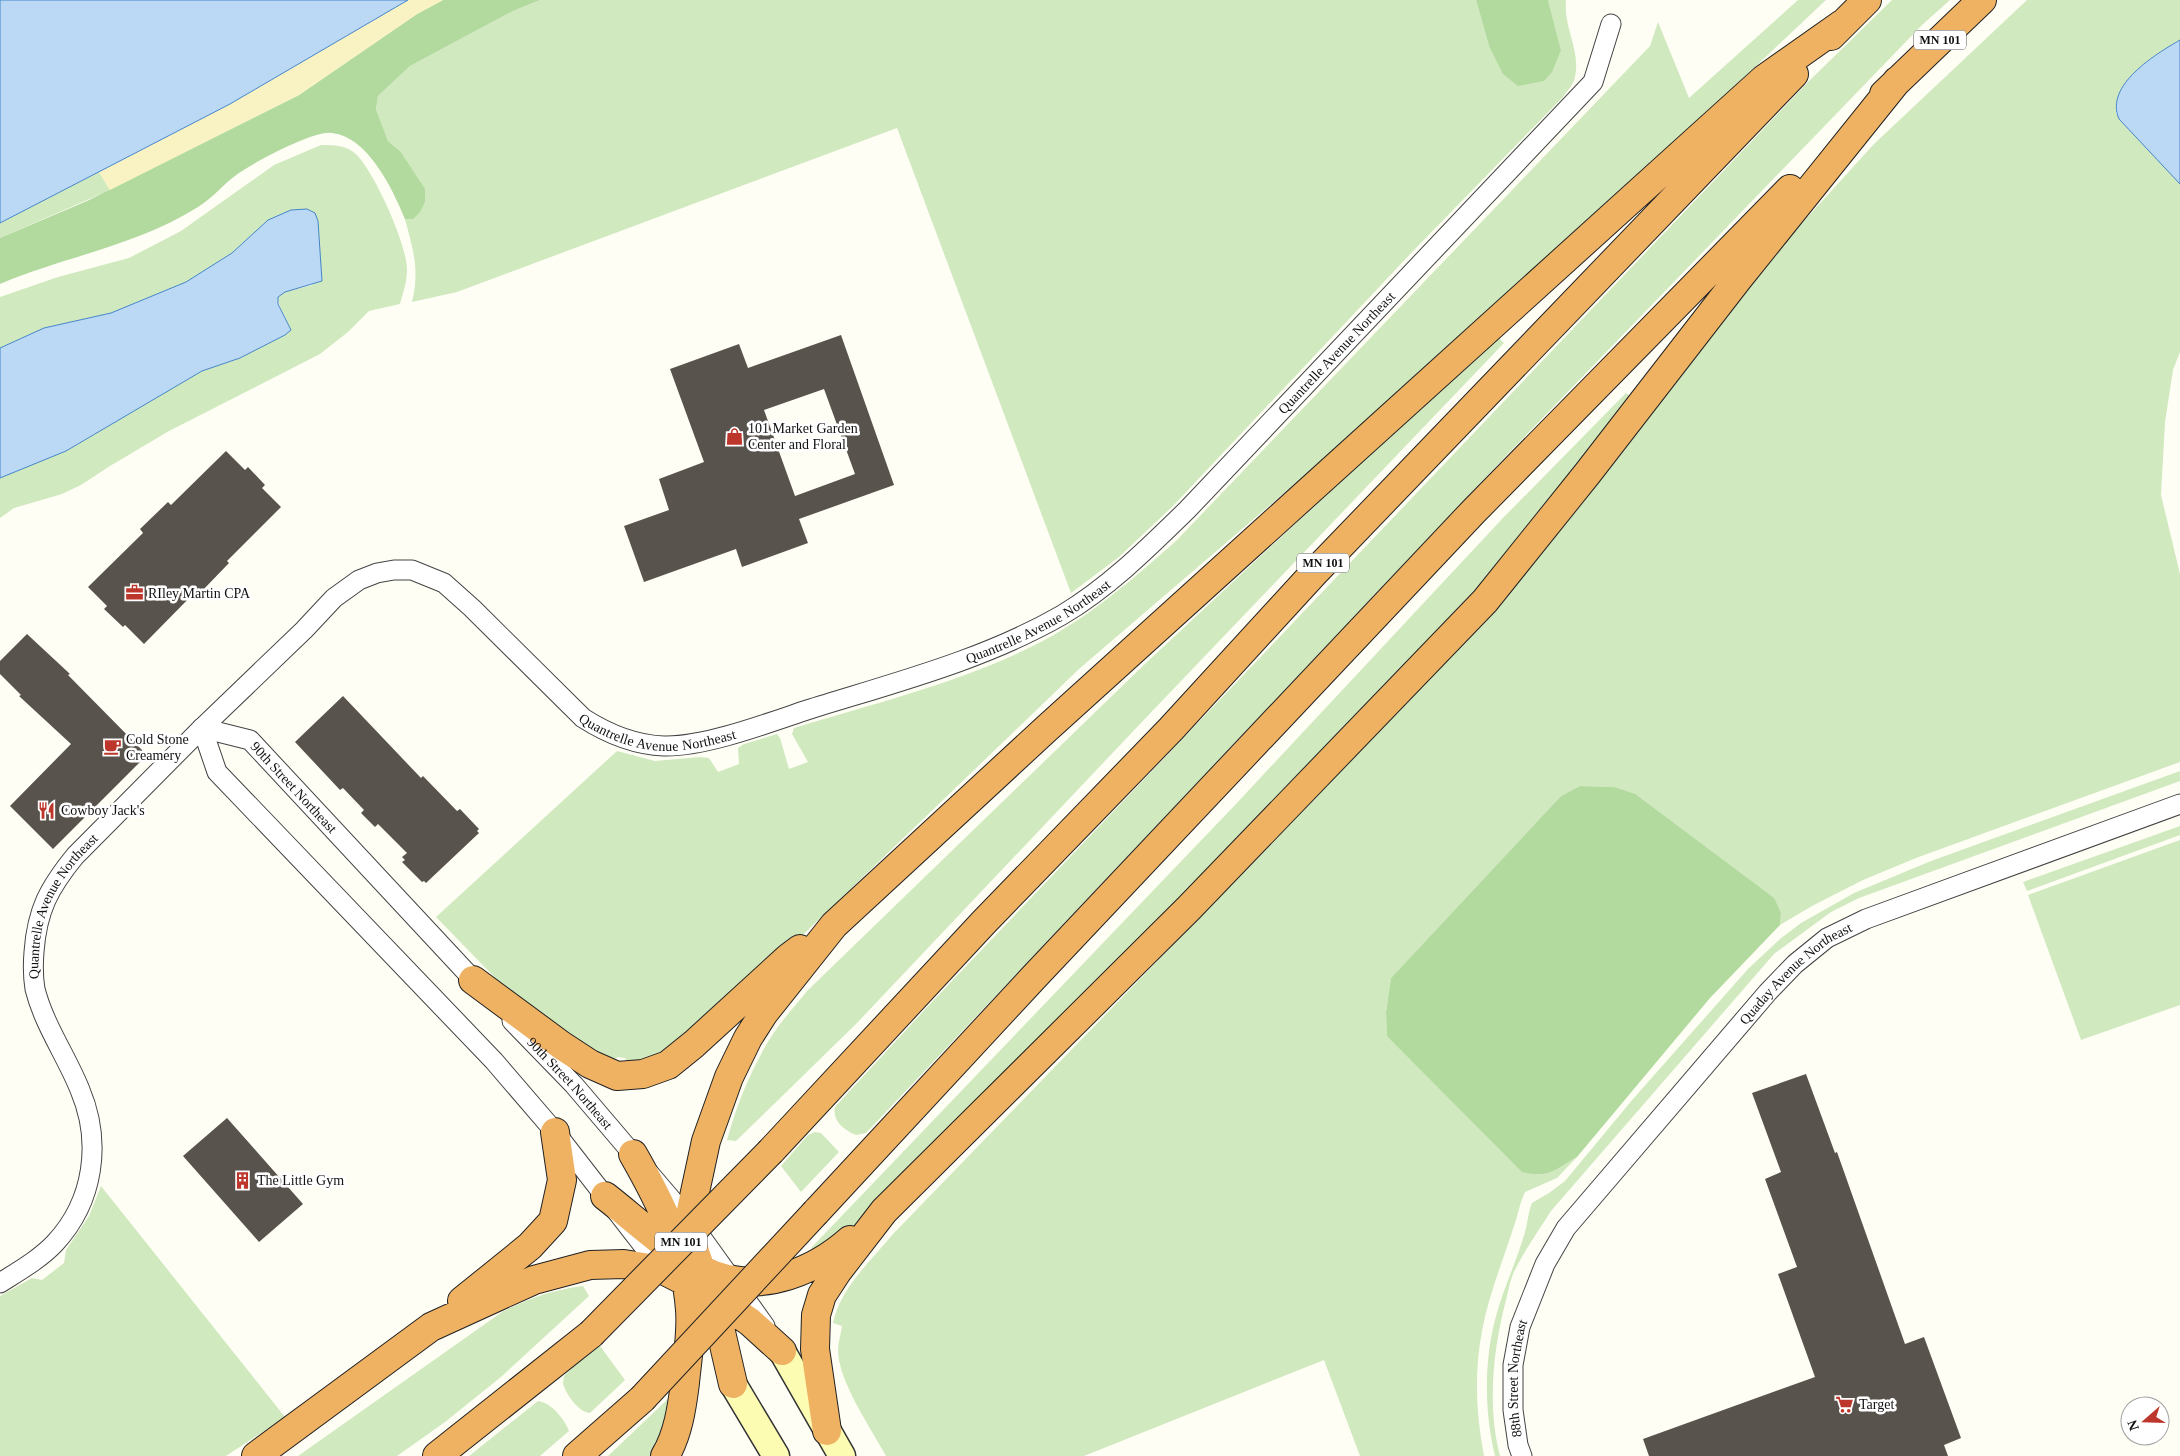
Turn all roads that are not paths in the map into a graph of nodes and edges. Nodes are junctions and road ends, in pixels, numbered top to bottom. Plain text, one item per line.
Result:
1 (1867, 0) edge
2 (1982, 0) edge
3 (1611, 24) dead end
4 (1842, 24) junction
5 (1897, 80) junction
6 (202, 728) junction
7 (2180, 804) edge
8 (834, 925) junction
9 (472, 980) junction
10 (555, 1132) junction
11 (633, 1154) junction
12 (605, 1196) joint
13 (884, 1210) junction
14 (689, 1220) junction
15 (688, 1280) junction
16 (733, 1280) junction
17 (0, 1283) edge
18 (1530, 1302) joint
19 (431, 1327) junction
20 (782, 1351) junction
21 (733, 1384) joint
22 (827, 1430) junction
23 (256, 1456) edge
24 (437, 1456) edge
25 (577, 1456) edge
26 (665, 1456) edge
27 (776, 1456) edge
28 (842, 1456) edge
29 (1522, 1456) edge

1 - 4 highway, MN 101
2 - 5 highway, MN 101
3 - 6 street, Quantrelle Avenue Northeast
4 - 8 highway
4 - 24 highway, MN 101, bridge
5 - 13 highway
5 - 25 highway, MN 101, bridge
6 - 9 street, 90th Street Northeast
6 - 10 street
6 - 17 street, Quantrelle Avenue Northeast
7 - 18 street, Quaday Avenue Northeast
8 - 9 highway
8 - 14 highway
9 - 11 street, 90th Street Northeast
10 - 12 street
10 - 19 highway
11 - 14 street, 90th Street Northeast
11 - 15 highway
12 - 15 highway
13 - 16 highway
13 - 22 highway
14 - 15 highway
14 - 16 street, 90th Street Northeast
15 - 16 highway
15 - 19 highway
15 - 20 highway
15 - 21 highway
15 - 26 highway
16 - 20 street, 90th Street Northeast
18 - 29 street, 88th Street Northeast
19 - 23 highway
20 - 22 main road, 90th Street Northeast
21 - 27 main road
22 - 28 main road, 90th Street Northeast

